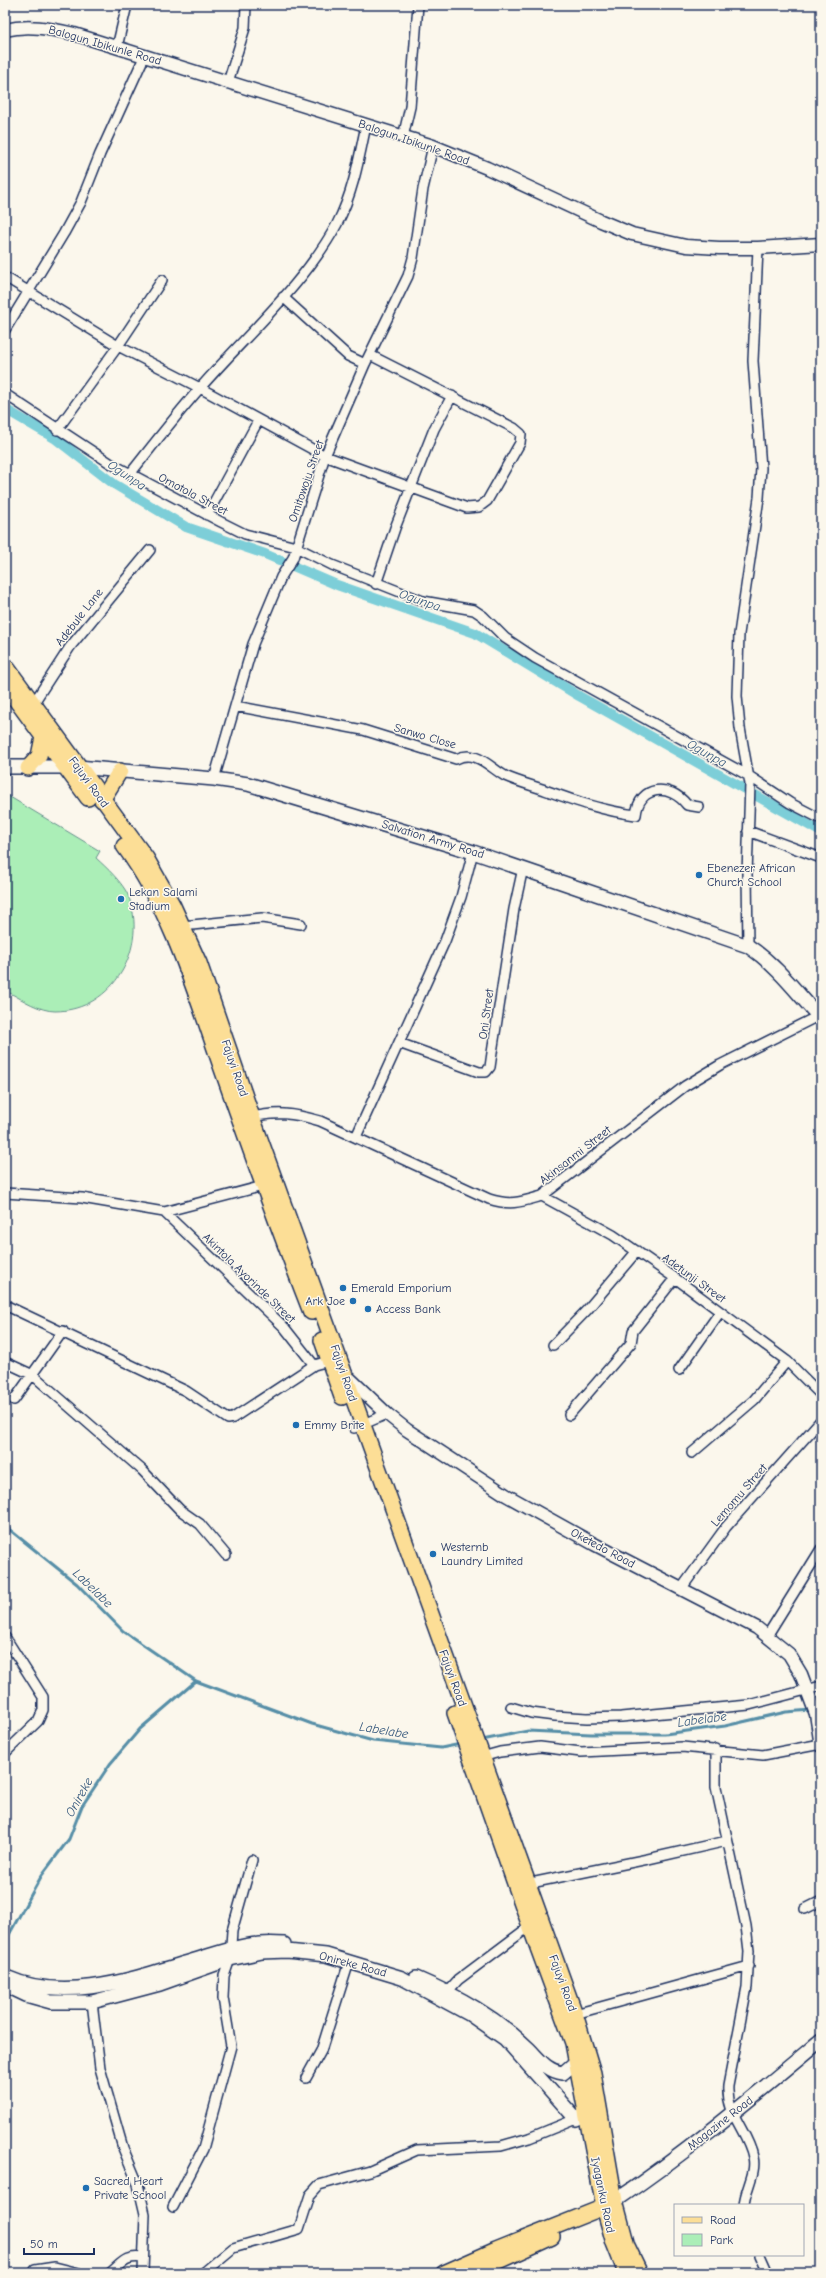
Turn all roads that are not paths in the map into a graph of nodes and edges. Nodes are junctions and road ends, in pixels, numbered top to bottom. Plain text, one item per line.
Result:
1 (127, 5) edge
2 (246, 5) edge
3 (418, 5) edge
4 (5, 30) edge
5 (117, 47) junction
6 (145, 55) junction
7 (228, 82) junction
8 (366, 125) junction
9 (403, 137) junction
10 (432, 146) junction
11 (821, 244) edge
12 (758, 248) junction
13 (5, 278) edge
14 (162, 280) dead end
15 (29, 291) junction
16 (283, 297) junction
17 (5, 330) edge
18 (118, 346) junction
19 (368, 360) junction
20 (200, 388) junction
21 (5, 394) edge
22 (452, 396) junction
23 (258, 421) junction
24 (57, 430) junction
25 (325, 456) junction
26 (130, 474) junction
27 (412, 488) junction
28 (207, 515) junction
29 (296, 547) junction
30 (150, 550) dead end
31 (376, 584) junction
32 (5, 665) edge
33 (5, 685) edge
34 (33, 704) junction
35 (234, 706) junction
36 (43, 737) junction
37 (71, 766) junction
38 (5, 767) edge
39 (28, 768) junction
40 (120, 771) junction
41 (214, 778) junction
42 (749, 780) junction
43 (102, 800) junction
44 (698, 807) dead end
45 (821, 819) edge
46 (748, 831) junction
47 (473, 852) junction
48 (821, 858) edge
49 (523, 868) junction
50 (301, 924) dead end
51 (182, 926) junction
52 (748, 946) junction
53 (820, 1016) edge
54 (399, 1043) junction
55 (245, 1118) junction
56 (356, 1136) junction
57 (270, 1183) junction
58 (5, 1193) edge
59 (542, 1196) junction
60 (164, 1212) junction
61 (637, 1252) junction
62 (674, 1278) junction
63 (5, 1305) edge
64 (720, 1312) junction
65 (63, 1331) junction
66 (553, 1345) dead end
67 (329, 1361) junction
68 (787, 1361) junction
69 (5, 1362) edge
70 (314, 1365) junction
71 (679, 1370) dead end
72 (345, 1374) junction
73 (33, 1375) junction
74 (821, 1395) edge
75 (14, 1400) dead end
76 (387, 1414) junction
77 (569, 1415) dead end
78 (821, 1420) edge
79 (358, 1426) junction
80 (692, 1453) dead end
81 (821, 1549) edge
82 (226, 1555) dead end
83 (681, 1589) junction
84 (767, 1636) junction
85 (5, 1637) edge
86 (821, 1686) edge
87 (809, 1691) junction
88 (511, 1707) dead end
89 (818, 1718) edge
90 (821, 1745) edge
91 (716, 1749) junction
92 (5, 1753) edge
93 (475, 1754) junction
94 (727, 1841) junction
95 (252, 1860) dead end
96 (526, 1884) junction
97 (821, 1901) edge
98 (805, 1909) dead end
99 (530, 1926) junction
100 (230, 1954) junction
101 (349, 1962) junction
102 (749, 1966) junction
103 (5, 1976) edge
104 (5, 1985) edge
105 (448, 1991) junction
106 (92, 2002) junction
107 (574, 2014) junction
108 (821, 2040) edge
109 (577, 2061) junction
110 (306, 2078) dead end
111 (733, 2113) junction
112 (581, 2117) junction
113 (600, 2121) joint
114 (744, 2204) edge
115 (173, 2207) dead end
116 (608, 2207) junction
117 (760, 2256) edge
118 (143, 2258) junction
119 (35, 2270) dead end
120 (80, 2273) edge
121 (110, 2273) edge
122 (143, 2273) edge
123 (203, 2273) edge
124 (444, 2273) edge
125 (473, 2273) edge
126 (626, 2273) edge
127 (640, 2273) edge
128 (768, 2273) edge

1 - 5 street
2 - 7 street
3 - 9 street
4 - 5 street, Balogun Ibikunle Road
5 - 6 street, Balogun Ibikunle Road
6 - 7 street, Balogun Ibikunle Road
6 - 15 street
7 - 8 street, Balogun Ibikunle Road
8 - 9 street, Balogun Ibikunle Road
8 - 16 street
9 - 10 street, Balogun Ibikunle Road
10 - 12 street, Balogun Ibikunle Road
10 - 19 street, Omitowoju Street
11 - 12 street, Balogun Ibikunle Road
12 - 42 street
13 - 15 street
14 - 18 street
15 - 17 street
15 - 18 street
16 - 19 street
16 - 20 street
18 - 20 street
18 - 24 street
19 - 22 street
19 - 25 street, Omitowoju Street
20 - 23 street
20 - 26 street
21 - 24 street, Omotola Street
22 - 27 street
22 - 27 street
23 - 25 street
23 - 28 street
24 - 26 street, Omotola Street
25 - 27 street
25 - 29 street, Omitowoju Street
26 - 28 street, Omotola Street
27 - 31 street
28 - 29 street, Omotola Street
29 - 31 street, Omotola Street
29 - 35 street, Omitowoju Street
30 - 34 street, Adebule Lane
31 - 42 street, Omotola Street
32 - 34 main road, Fajuyi Road
33 - 36 main road, Fajuyi Road
34 - 37 main road, Fajuyi Road
35 - 41 street, Omitowoju Street
35 - 44 street, Sanwo Close
36 - 37 main road, Fajuyi Road
36 - 39 main road
37 - 39 main road, Salvation Army Road
37 - 40 main road, Salvation Army Road
37 - 43 main road, Fajuyi Road
37 - 55 main road, Fajuyi Road
38 - 39 main road, Salvation Army Road
40 - 41 main road, Salvation Army Road
40 - 43 main road
41 - 47 main road, Salvation Army Road
42 - 45 street, Omotola Street
42 - 46 street
43 - 51 main road, Fajuyi Road
46 - 48 street
46 - 52 street
47 - 49 main road, Salvation Army Road
47 - 54 street
49 - 52 main road, Salvation Army Road
49 - 54 street, Oni Street
50 - 51 street
51 - 55 main road, Fajuyi Road
52 - 53 main road, Salvation Army Road
53 - 59 street, Akinsanmi Street
54 - 56 street
55 - 56 street, Akinsanmi Street
55 - 57 main road, Fajuyi Road
56 - 59 street, Akinsanmi Street
57 - 60 street
57 - 67 main road, Fajuyi Road
57 - 72 main road, Fajuyi Road
58 - 60 street
59 - 61 street, Adetunji Street
60 - 70 street, Akintola Ayorinde Street
61 - 62 street, Adetunji Street
61 - 66 street
62 - 64 street, Adetunji Street
62 - 77 street
63 - 65 street
64 - 68 street, Adetunji Street
64 - 71 street
65 - 70 street
65 - 73 street
67 - 70 street
67 - 79 main road, Fajuyi Road
68 - 74 street, Adetunji Street
68 - 80 street
69 - 73 street
72 - 76 street, Oketedo Road
72 - 79 main road, Fajuyi Road
73 - 75 street
73 - 82 street
76 - 79 street
76 - 83 street, Oketedo Road
78 - 83 street, Lemomu Street
79 - 93 main road, Fajuyi Road
81 - 84 street
83 - 84 street, Oketedo Road
84 - 87 street, Oketedo Road
85 - 92 street
86 - 87 street
87 - 88 street
87 - 89 street, Oketedo Road
89 - 90 street, Oketedo Road
90 - 91 street
91 - 93 street
91 - 94 street
93 - 96 main road, Fajuyi Road
93 - 99 main road, Fajuyi Road
94 - 96 street
94 - 102 street
95 - 100 street
96 - 107 main road, Fajuyi Road
97 - 98 street
99 - 105 street
99 - 109 main road, Fajuyi Road
100 - 101 main road, Onireke Road
100 - 103 main road, Onireke Road
100 - 105 main road, Onireke Road
100 - 106 main road, Onireke Road
100 - 115 street
101 - 110 street
101 - 112 main road, Onireke Road
102 - 107 street
102 - 111 street
104 - 106 main road, Onireke Road
105 - 109 main road, Onireke Road
106 - 118 street
107 - 113 main road, Fajuyi Road
108 - 111 main road, Magazine Road
109 - 112 main road, Fajuyi Road
111 - 114 street
111 - 116 main road, Magazine Road
112 - 116 main road, Iyaganku Road
112 - 123 street
113 - 116 main road, Iyaganku Road
116 - 124 main road, Magazine Road
116 - 125 main road, Magazine Road
116 - 126 main road, Iyaganku Road
116 - 127 main road, Iyaganku Road
117 - 128 street
118 - 121 street
118 - 122 street
119 - 120 street

